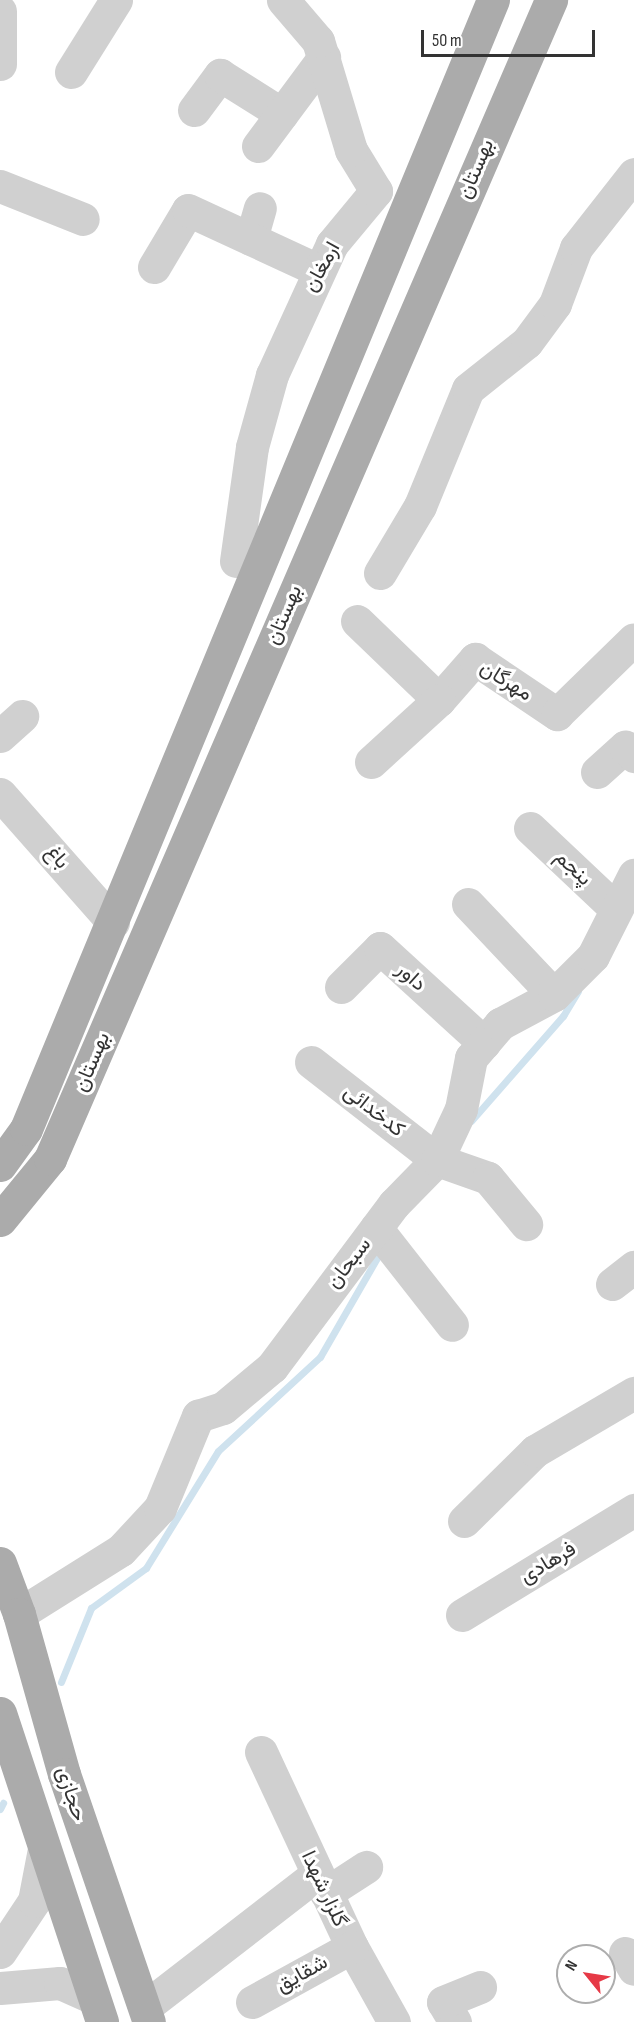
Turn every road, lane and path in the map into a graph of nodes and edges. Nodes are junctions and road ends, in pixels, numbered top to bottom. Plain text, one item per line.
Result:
1 (2, 0) edge
2 (116, 0) edge
3 (283, 0) edge
4 (577, 0) edge
5 (492, 2) edge
6 (0, 5) edge
7 (0, 11) edge
8 (545, 12) edge
9 (324, 57) junction
10 (0, 64) edge
11 (71, 72) dead end
12 (194, 110) dead end
13 (282, 114) junction
14 (258, 146) dead end
15 (634, 174) edge
16 (0, 186) edge
17 (260, 208) dead end
18 (83, 219) dead end
19 (250, 239) junction
20 (154, 267) dead end
21 (318, 270) junction
22 (308, 454) junction
23 (345, 474) junction
24 (236, 561) dead end
25 (380, 573) dead end
26 (357, 621) dead end
27 (634, 639) edge
28 (439, 700) junction
29 (634, 756) edge
30 (371, 762) dead end
31 (597, 772) dead end
32 (0, 794) edge
33 (530, 828) dead end
34 (634, 875) edge
35 (468, 904) dead end
36 (616, 909) junction
37 (113, 922) junction
38 (341, 987) dead end
39 (554, 995) junction
40 (484, 1042) junction
41 (310, 1062) dead end
42 (437, 1160) junction
43 (0, 1165) edge
44 (0, 1220) edge
45 (526, 1224) dead end
46 (376, 1228) junction
47 (452, 1325) dead end
48 (634, 1393) edge
49 (634, 1510) edge
50 (464, 1521) dead end
51 (0, 1563) edge
52 (19, 1614) junction
53 (462, 1615) dead end
54 (0, 1713) edge
55 (261, 1752) dead end
56 (44, 1849) junction
57 (366, 1867) dead end
58 (321, 1883) junction
59 (352, 1947) junction
60 (0, 1952) edge
61 (480, 1987) dead end
62 (0, 1988) edge
63 (252, 2002) dead end
64 (97, 2009) edge
65 (147, 2015) edge
66 (394, 2022) edge
67 (454, 2022) edge

1 - 6 street
2 - 11 street
3 - 9 street, ارمغان
4 - 8 main road
5 - 22 main road, بهستان
7 - 10 street
8 - 23 main road, بهستان
9 - 13 street
9 - 21 street, ارمغان
12 - 13 street
13 - 14 street
15 - 25 street
16 - 18 street
17 - 19 street
19 - 20 street
19 - 21 street
21 - 24 street, ارمغان
22 - 23 main road
22 - 37 main road, بهستان
23 - 44 main road, بهستان
26 - 28 street
27 - 28 street, مهرگان
28 - 30 street
29 - 31 street
32 - 37 street, باغ
33 - 36 street, پنجم
34 - 36 street, سبحان
35 - 39 street
36 - 39 street, سبحان
37 - 43 main road, بهستان
38 - 40 street, داور
39 - 40 street, سبحان
40 - 42 street, سبحان
41 - 42 street, کدخدائی
42 - 45 street, کدخدائی
42 - 46 street, سبحان
46 - 47 street
46 - 52 street, سبحان
48 - 50 street
49 - 53 street, فرهادی
51 - 52 main road, حجازی
52 - 65 main road, حجازی
54 - 56 main road, حجازی
55 - 58 street, گلزار شهدا
56 - 60 street
56 - 64 main road, حجازی
57 - 58 street
58 - 59 street, گلزار شهدا
58 - 65 street
59 - 63 street, شقایق
59 - 66 street, گلزار شهدا
61 - 67 street
62 - 64 street

